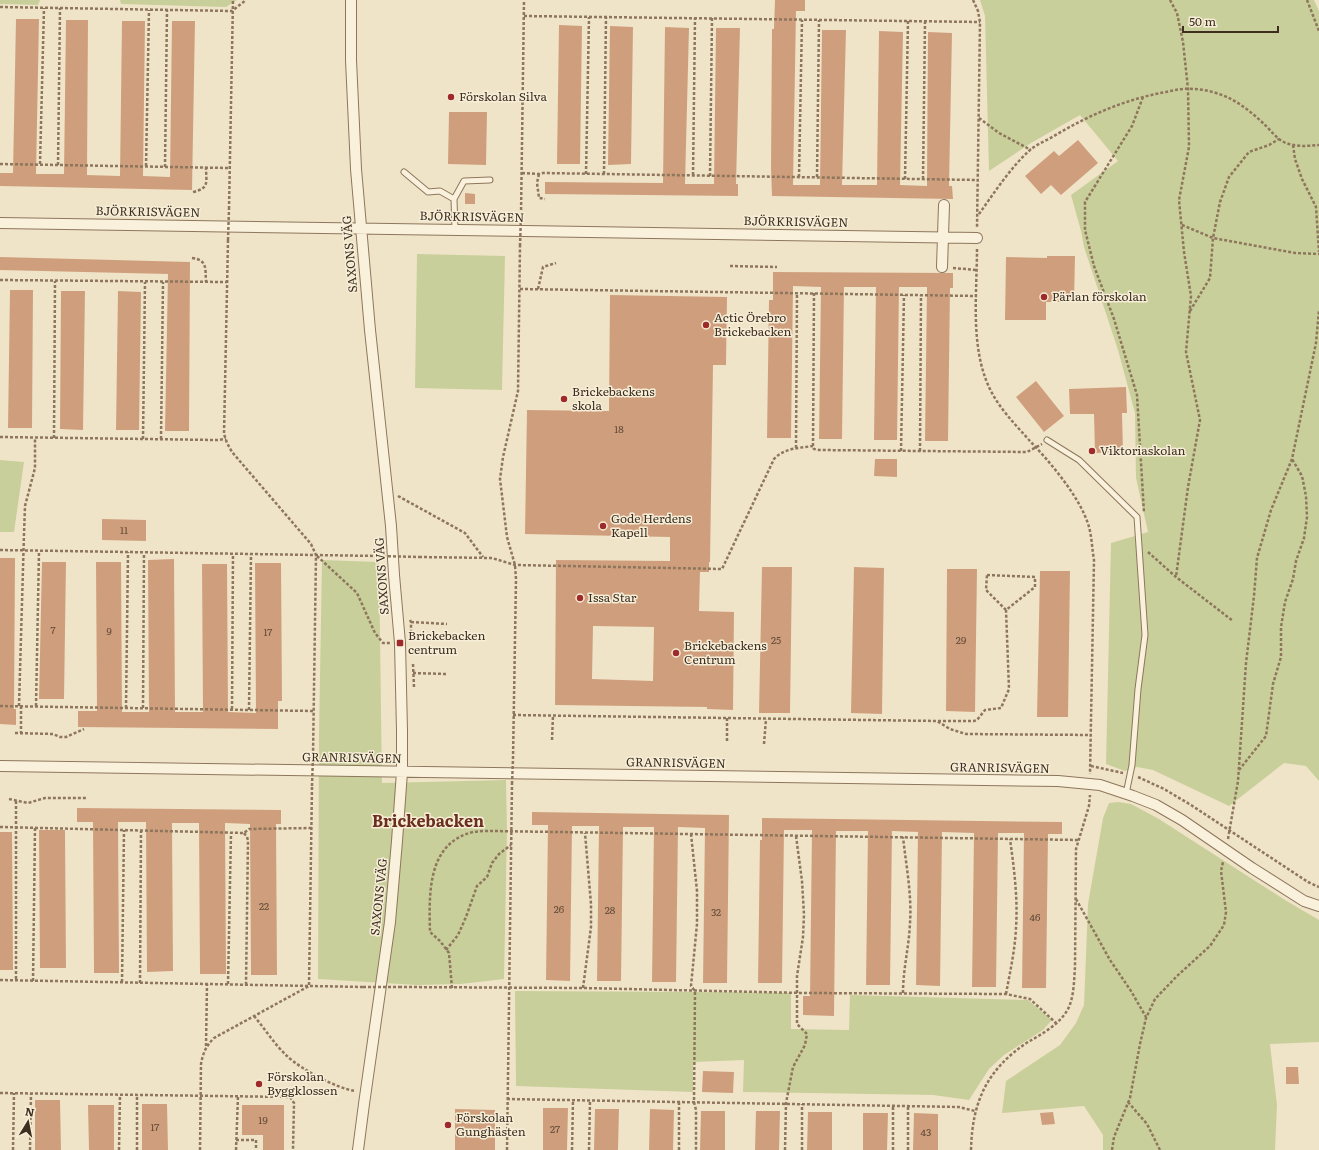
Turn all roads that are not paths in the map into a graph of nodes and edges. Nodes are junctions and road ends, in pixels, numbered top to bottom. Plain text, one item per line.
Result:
1 (352, 0) edge
2 (404, 172) dead end
3 (490, 180) dead end
4 (454, 199) junction
5 (944, 205) dead end
6 (0, 223) edge
7 (361, 228) junction
8 (455, 230) junction
9 (943, 237) junction
10 (977, 238) road end
11 (942, 267) road end
12 (1047, 440) dead end
13 (0, 766) edge
14 (402, 772) junction
15 (1126, 794) junction
16 (1319, 906) edge
17 (358, 1150) edge

1 - 7 street, SAXONS VÄG
2 - 4 lane
3 - 4 lane
4 - 8 lane
5 - 9 street
6 - 7 street, BJÖRKRISVÄGEN
7 - 8 street, BJÖRKRISVÄGEN
7 - 14 street, SAXONS VÄG
8 - 9 street, BJÖRKRISVÄGEN
9 - 10 street, BJÖRKRISVÄGEN
9 - 11 street
12 - 15 lane
13 - 14 street, GRANRISVÄGEN
14 - 15 street, GRANRISVÄGEN
14 - 17 street, SAXONS VÄG
15 - 16 street, GRANRISVÄGEN

